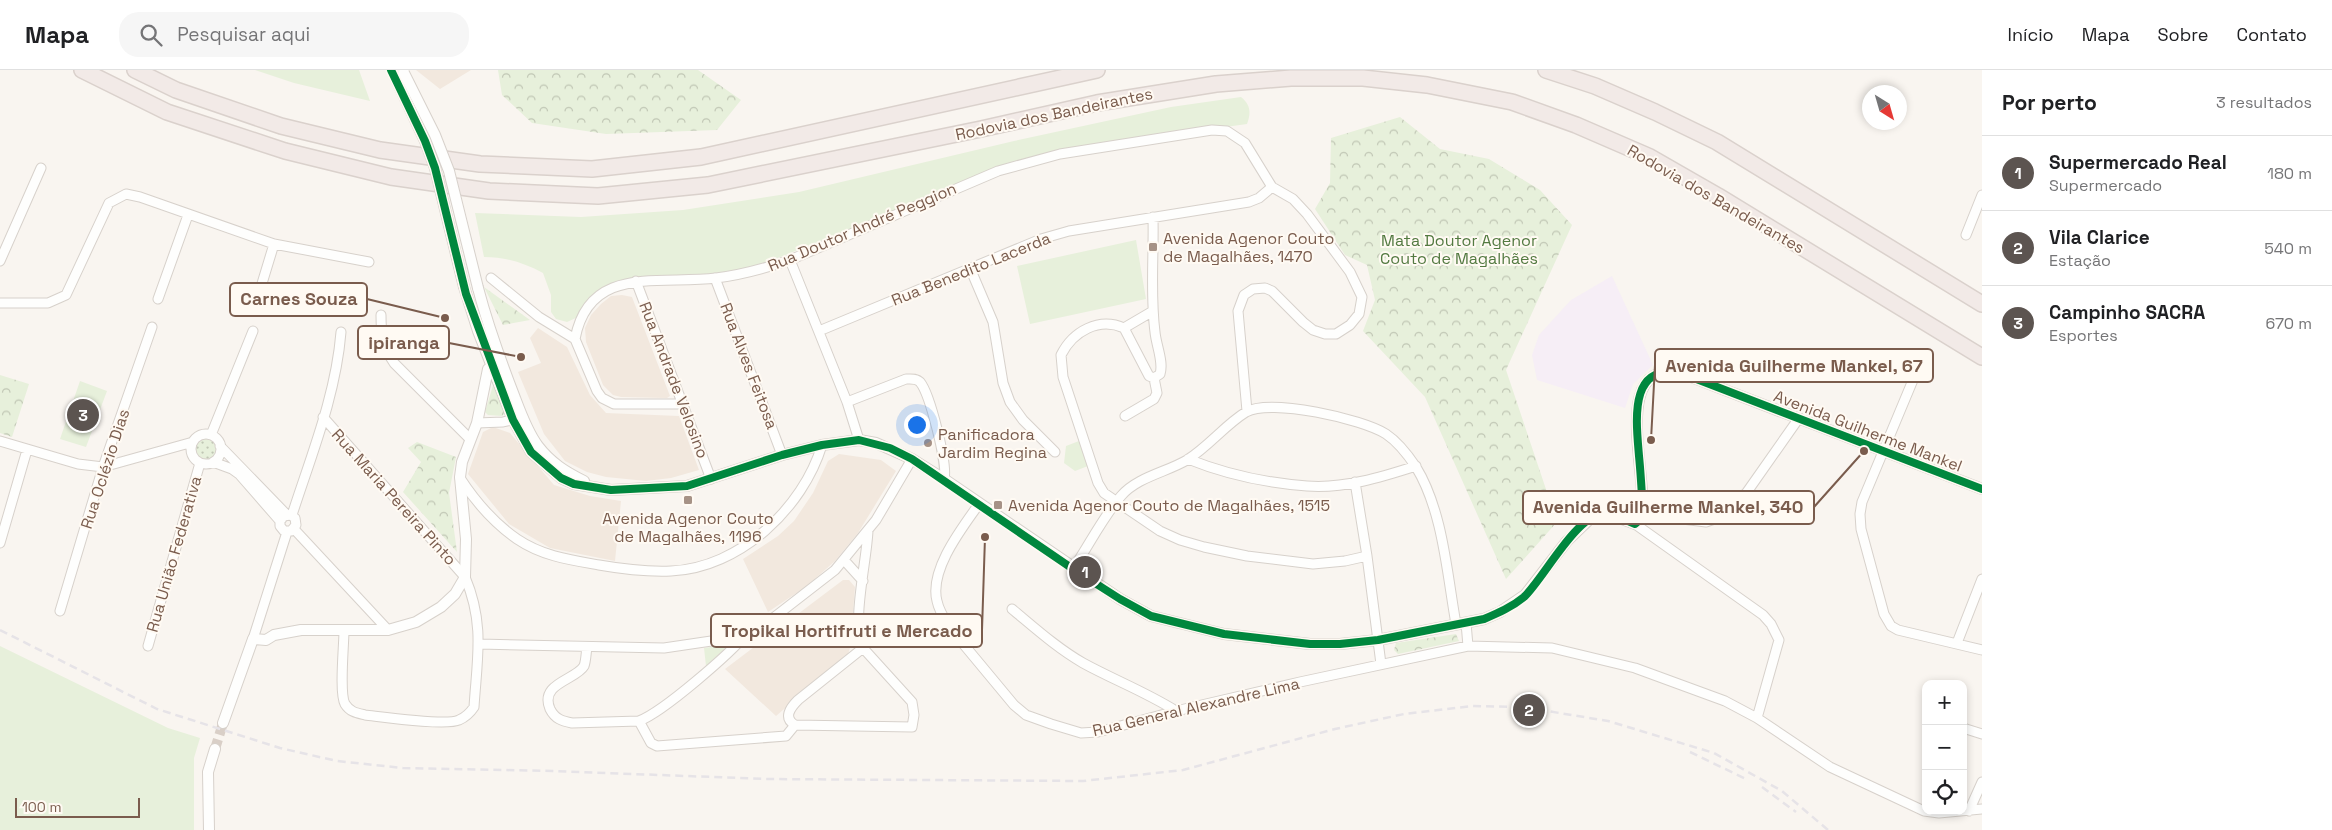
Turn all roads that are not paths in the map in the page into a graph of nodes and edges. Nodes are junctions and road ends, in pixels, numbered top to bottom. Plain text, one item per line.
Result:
1 (82, 70) edge
2 (135, 70) edge
3 (1096, 70) edge
4 (1546, 70) edge
5 (398, 72) edge
6 (40, 168) dead end
7 (1272, 187) junction
8 (1982, 195) edge
9 (188, 215) junction
10 (1153, 217) junction
11 (1966, 235) dead end
12 (274, 244) junction
13 (790, 260) junction
14 (0, 261) edge
15 (369, 262) dead end
16 (970, 268) junction
17 (491, 278) dead end
18 (715, 278) junction
19 (636, 281) junction
20 (260, 290) dead end
21 (158, 299) dead end
22 (0, 303) edge
23 (1982, 304) edge
24 (1153, 311) junction
25 (381, 315) dead end
26 (152, 327) dead end
27 (1124, 328) junction
28 (253, 331) dead end
29 (819, 331) junction
30 (341, 332) dead end
31 (574, 340) junction
32 (486, 353) junction
33 (1982, 357) edge
34 (496, 363) junction
35 (1918, 368) dead end
36 (1154, 378) junction
37 (485, 380) junction
38 (846, 402) junction
39 (683, 404) junction
40 (1247, 412) junction
41 (1125, 416) dead end
42 (324, 417) junction
43 (518, 418) junction
44 (1799, 418) junction
45 (477, 423) junction
46 (211, 436) junction
47 (470, 439) junction
48 (0, 440) edge
49 (859, 440) junction
50 (193, 442) junction
51 (822, 444) junction
52 (220, 446) junction
53 (27, 450) junction
54 (1883, 451) junction
55 (1055, 452) dead end
56 (782, 455) junction
57 (912, 459) junction
58 (1188, 459) junction
59 (200, 462) junction
60 (213, 462) junction
61 (1416, 466) junction
62 (103, 467) junction
63 (460, 478) junction
64 (711, 479) junction
65 (944, 479) junction
66 (1355, 482) junction
67 (1982, 490) edge
68 (1116, 502) junction
69 (979, 504) junction
70 (1643, 514) junction
71 (286, 517) junction
72 (1634, 524) junction
73 (291, 530) junction
74 (868, 530) junction
75 (0, 544) edge
76 (1367, 556) junction
77 (844, 560) junction
78 (1073, 569) junction
79 (465, 577) junction
80 (1982, 579) edge
81 (863, 581) junction
82 (1012, 609) dead end
83 (60, 611) dead end
84 (1461, 624) junction
85 (344, 630) junction
86 (388, 630) junction
87 (748, 632) junction
88 (253, 639) junction
89 (1378, 640) junction
90 (1957, 643) junction
91 (480, 644) junction
92 (148, 646) dead end
93 (1468, 646) junction
94 (587, 647) junction
95 (863, 648) junction
96 (1982, 650) edge
97 (1381, 664) junction
98 (1176, 710) junction
99 (1757, 718) junction
100 (639, 721) junction
101 (223, 723) tunnel mouth
102 (795, 725) junction
103 (1967, 729) edge
104 (1982, 734) edge
105 (215, 749) tunnel mouth
106 (1982, 782) edge
107 (1982, 809) edge
108 (1969, 811) junction
109 (209, 830) edge

1 - 33 highway, Rodovia dos Bandeirantes
2 - 3 highway, Rodovia dos Bandeirantes
4 - 23 highway
5 - 32 street, bridge
5 - 34 street, bridge
6 - 14 street
7 - 10 street, Rua Benedito Lacerda
7 - 13 street, Rua Doutor André Peggion
7 - 40 street
8 - 11 street
9 - 12 street
9 - 21 street
9 - 22 street
10 - 16 street, Rua Benedito Lacerda
10 - 24 street
12 - 15 street
12 - 20 street
13 - 18 street, Rua Doutor André Peggion
13 - 29 street
16 - 29 street, Rua Benedito Lacerda
16 - 55 street
17 - 31 street
18 - 19 street, Rua Doutor André Peggion
18 - 56 street, Rua Alves Feitosa
19 - 31 street, Rua Doutor André Peggion
19 - 39 street, Rua Andrade Velosino
24 - 27 street
24 - 36 street
25 - 47 street
26 - 62 street, Rua Oclézio Dias
27 - 36 street
27 - 68 street
28 - 46 street
29 - 38 street
30 - 42 street
31 - 39 street
32 - 34 street
32 - 37 street
34 - 37 street
34 - 43 street
35 - 54 street
36 - 41 street
37 - 45 street
38 - 49 street
38 - 65 street
39 - 64 street, Rua Andrade Velosino
40 - 58 street
40 - 61 street
42 - 71 street
42 - 79 street, Rua Maria Pereira Pinto
43 - 45 street
43 - 64 street
44 - 54 street, Avenida Guilherme Mankel
44 - 70 street
44 - 70 street, Avenida Guilherme Mankel
45 - 47 street
46 - 50 street
46 - 52 street
47 - 63 street
48 - 53 street
49 - 51 street
49 - 57 street
50 - 59 street
50 - 62 street
51 - 56 street
51 - 63 street
52 - 60 street
52 - 71 street
53 - 62 street
53 - 75 street
54 - 67 street, Avenida Guilherme Mankel
54 - 90 street
56 - 64 street
57 - 65 street
57 - 74 street
58 - 66 street
58 - 68 street
59 - 60 street
59 - 92 street, Rua União Federativa
60 - 71 street
61 - 66 street
61 - 84 street
62 - 83 street, Rua Oclézio Dias
63 - 79 street
65 - 69 street
66 - 76 street
68 - 76 street
68 - 78 street
69 - 78 street
69 - 98 street, Rua General Alexandre Lima
70 - 72 street
71 - 73 street
71 - 73 street
72 - 84 street
72 - 99 street
73 - 86 street
73 - 88 street
74 - 77 street
74 - 81 street
76 - 89 street
77 - 81 street
77 - 87 street
78 - 89 street
79 - 86 street
79 - 91 street, Rua Maria Pereira Pinto
80 - 90 street
81 - 95 street
82 - 98 street
84 - 89 street
84 - 93 street
85 - 86 street
85 - 88 street
85 - 91 street, Rua Maria Pereira Pinto
87 - 94 street
87 - 100 street
88 - 101 street
89 - 97 street
90 - 96 street
91 - 94 street
93 - 97 street, Rua General Alexandre Lima
93 - 99 street, Rua General Alexandre Lima
94 - 100 street
95 - 102 street
95 - 102 street
97 - 98 street, Rua General Alexandre Lima
99 - 108 street, Rua General Alexandre Lima
100 - 102 street
103 - 104 street
105 - 109 street
106 - 108 street
107 - 108 street, Rua General Alexandre Lima

